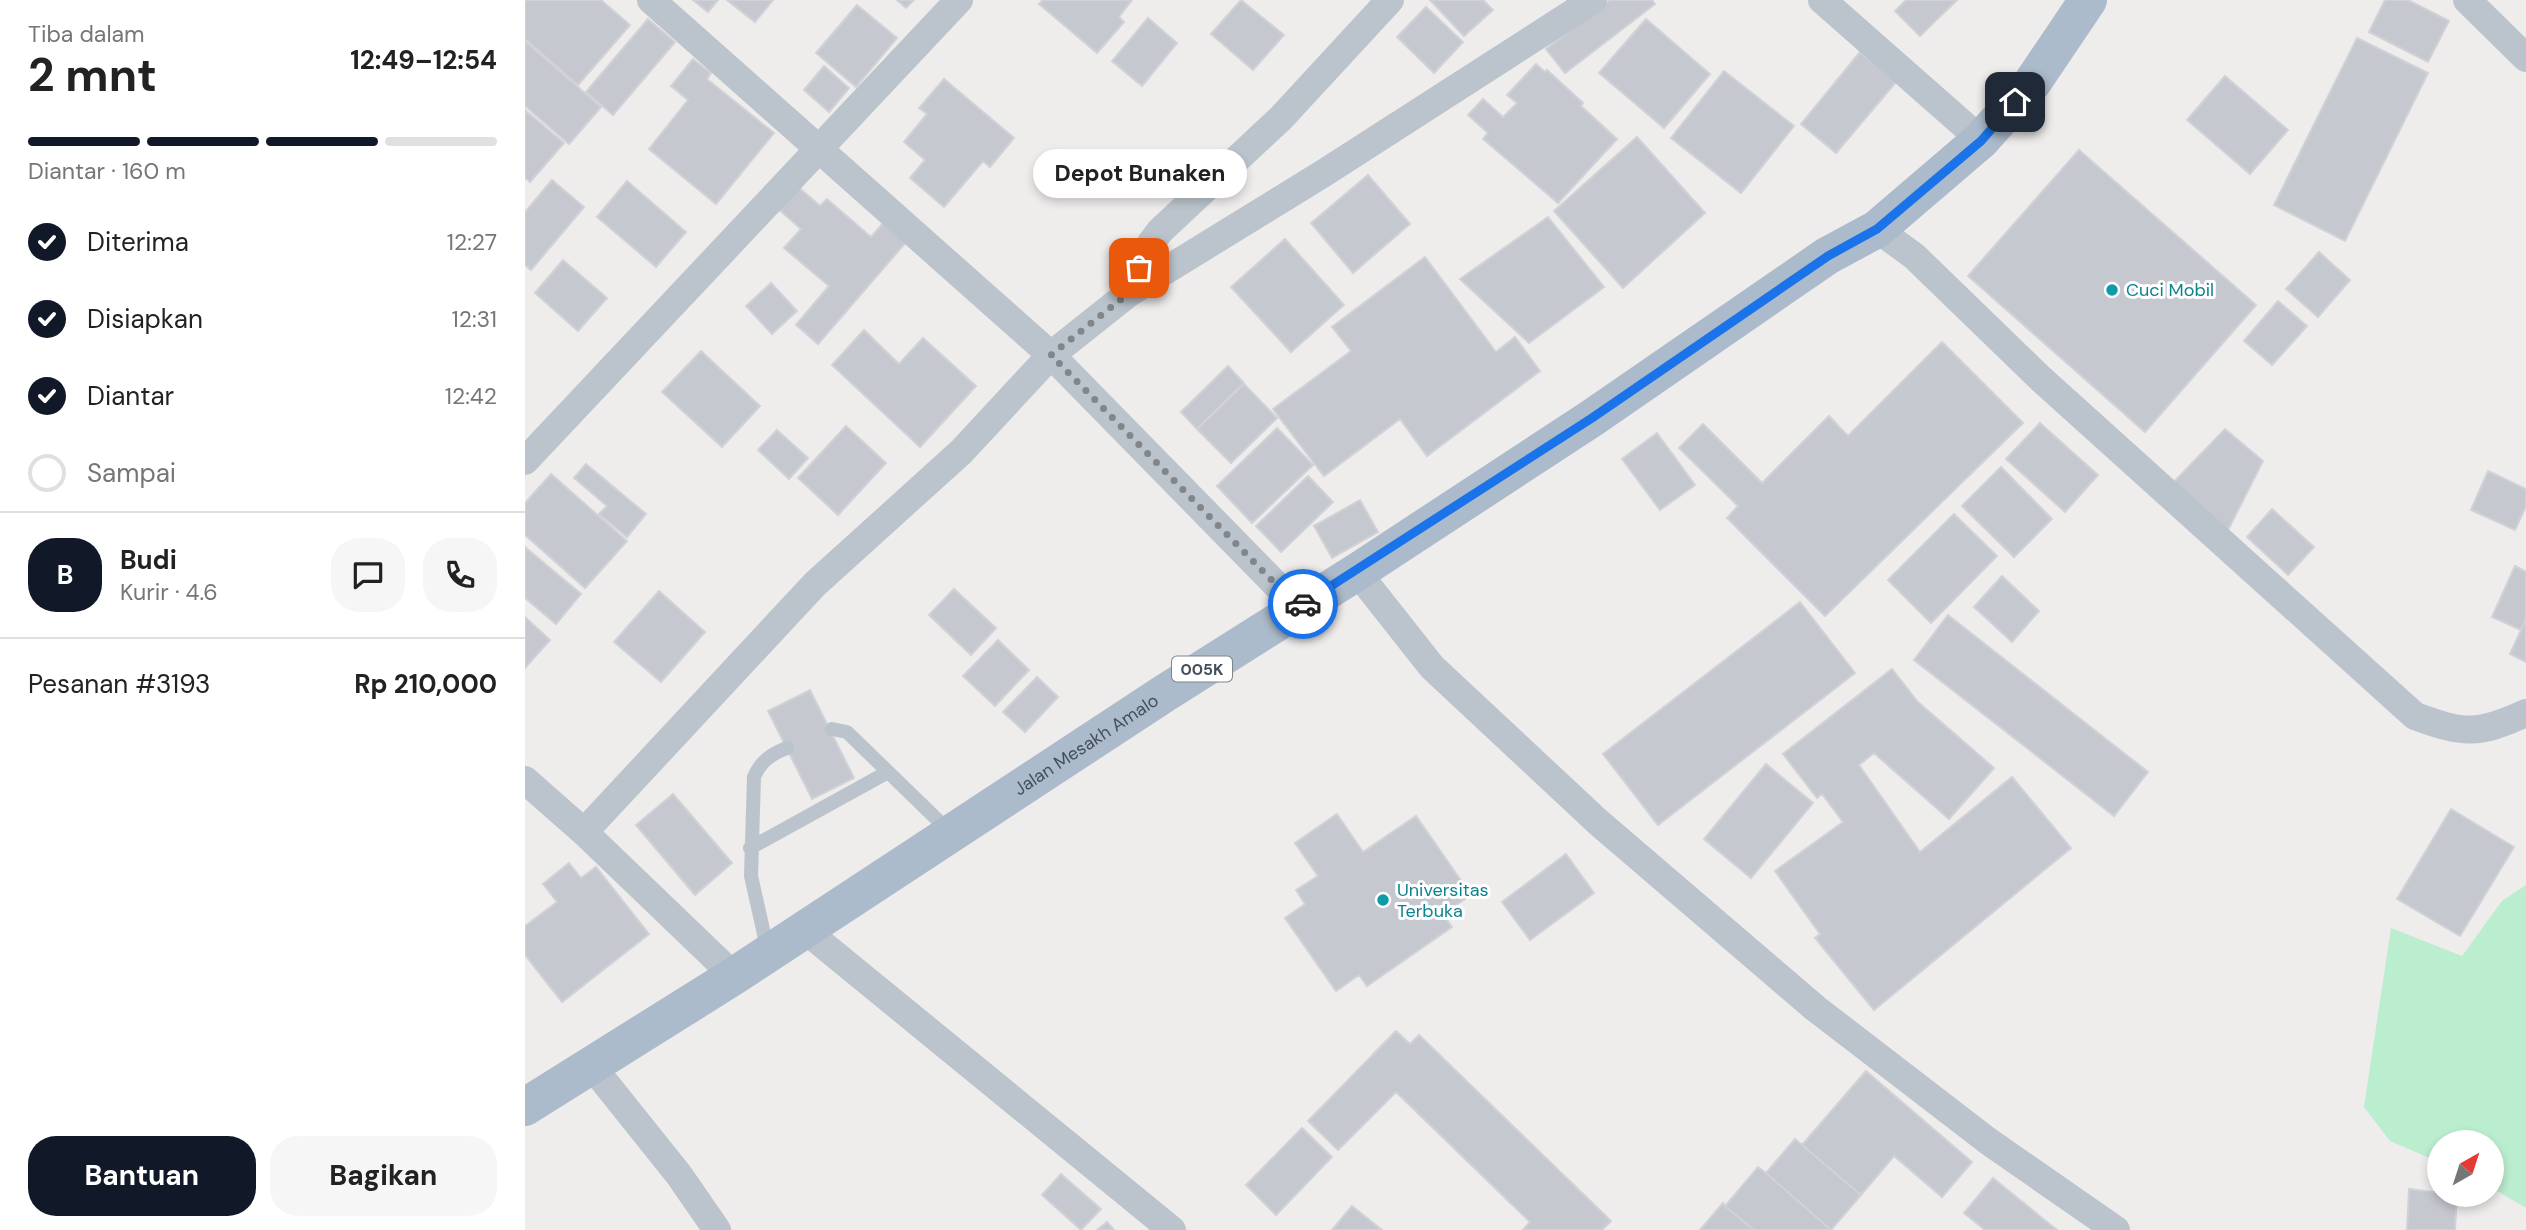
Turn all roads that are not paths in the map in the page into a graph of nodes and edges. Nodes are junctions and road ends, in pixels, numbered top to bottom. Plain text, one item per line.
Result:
1 (652, 0) edge
2 (959, 0) edge
3 (1390, 0) edge
4 (1593, 0) edge
5 (1822, 0) edge
6 (2088, 0) edge
7 (2467, 0) edge
8 (2526, 58) edge
9 (1981, 141) junction
10 (818, 146) junction
11 (1877, 229) junction
12 (1129, 293) junction
13 (1051, 355) junction
14 (525, 461) edge
15 (1357, 572) junction
16 (1298, 607) junction
17 (2526, 713) edge
18 (831, 729) dead end
19 (787, 748) dead end
20 (888, 772) junction
21 (525, 780) edge
22 (585, 832) junction
23 (952, 833) junction
24 (750, 848) junction
25 (805, 930) junction
26 (769, 953) junction
27 (733, 976) junction
28 (591, 1065) junction
29 (525, 1107) edge
30 (717, 1230) edge
31 (1172, 1230) edge
32 (2116, 1230) edge

1 - 10 street
2 - 10 street
3 - 12 street
4 - 12 street
5 - 9 street
6 - 9 main road, Jalan Mesakh Amalo / 005K
7 - 8 street
9 - 11 main road, Jalan Mesakh Amalo / 005K
10 - 13 street
10 - 14 street
11 - 15 main road, Jalan Mesakh Amalo / 005K
11 - 17 street
12 - 13 street
13 - 16 street
13 - 22 street
15 - 16 main road, Jalan Mesakh Amalo / 005K
15 - 32 street
16 - 23 main road, Jalan Mesakh Amalo / 005K
18 - 20 lane
19 - 24 lane
20 - 23 lane
20 - 24 lane
21 - 22 street
22 - 27 street
23 - 25 main road, Jalan Mesakh Amalo / 005K
24 - 26 lane
25 - 26 main road, Jalan Mesakh Amalo / 005K
25 - 31 street
26 - 27 main road, Jalan Mesakh Amalo / 005K
27 - 28 main road, Jalan Mesakh Amalo / 005K
28 - 29 main road, Jalan Mesakh Amalo / 005K
28 - 30 street

